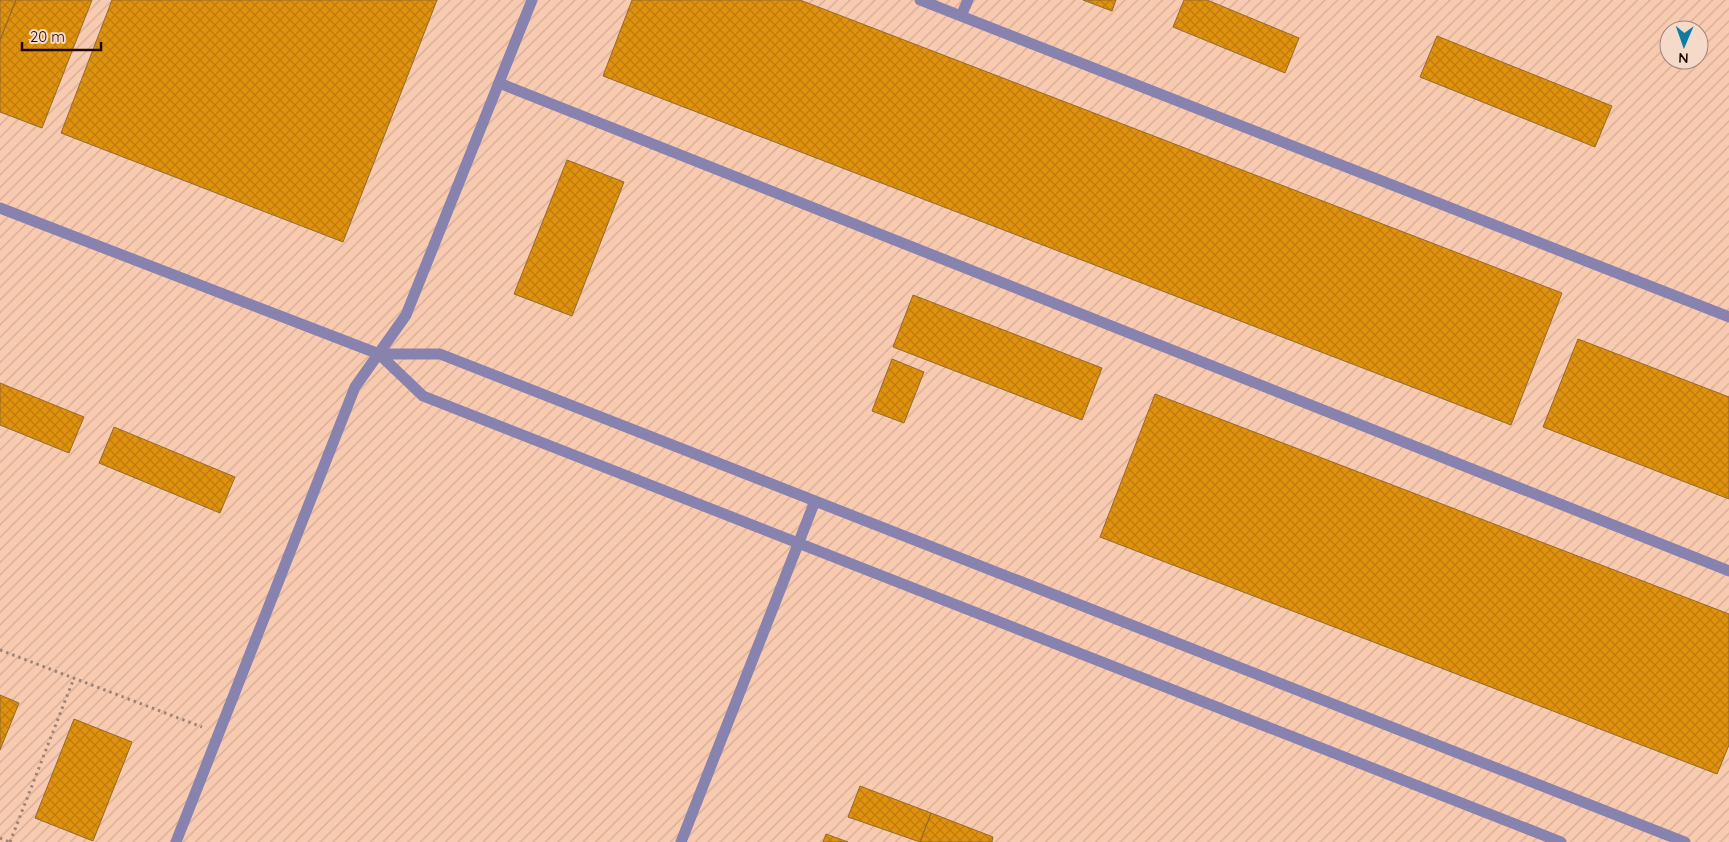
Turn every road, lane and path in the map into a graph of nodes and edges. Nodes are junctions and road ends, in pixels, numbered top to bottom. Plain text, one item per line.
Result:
1 (532, 0) edge
2 (920, 0) edge
3 (968, 0) edge
4 (961, 16) junction
5 (499, 83) junction
6 (0, 208) edge
7 (1729, 317) edge
8 (379, 354) junction
9 (814, 501) junction
10 (798, 543) junction
11 (1729, 571) edge
12 (0, 650) edge
13 (74, 678) junction
14 (219, 734) junction
15 (0, 838) edge
16 (9, 842) edge
17 (176, 842) edge
18 (681, 842) edge
19 (1562, 842) edge
20 (1685, 842) edge

1 - 5 lane
2 - 4 lane
3 - 4 lane
4 - 7 lane
5 - 8 lane
5 - 11 lane
6 - 8 lane
8 - 9 lane
8 - 10 lane
8 - 14 lane
9 - 10 lane
9 - 20 lane
10 - 18 lane
10 - 19 lane
12 - 13 path
13 - 14 path
13 - 16 path
14 - 17 lane
15 - 16 path

